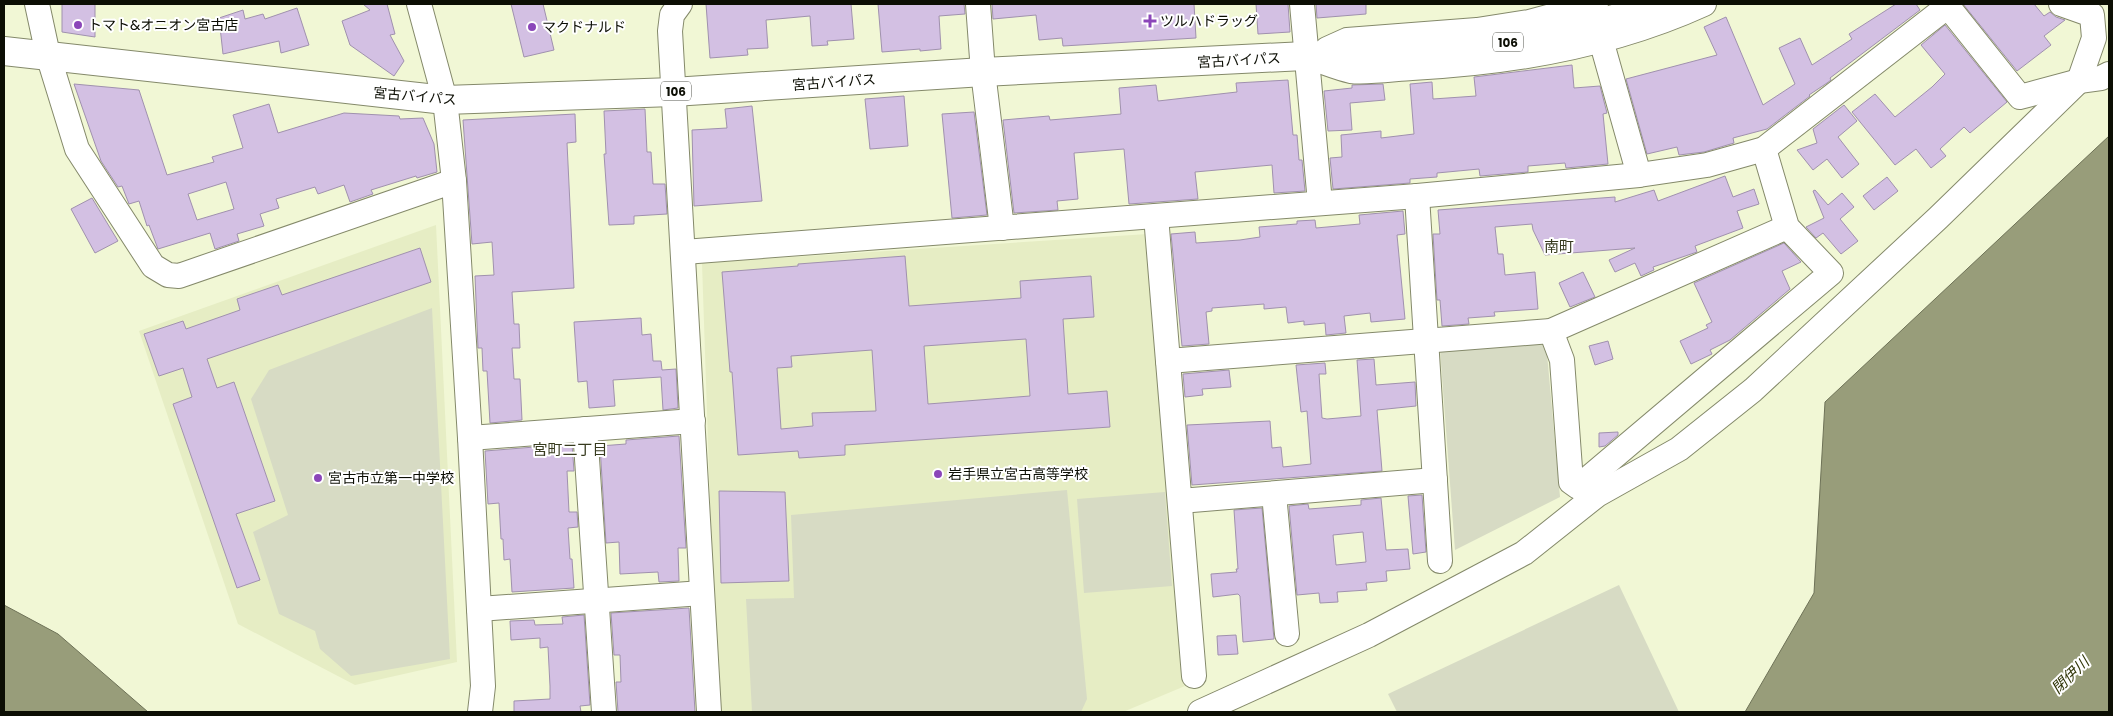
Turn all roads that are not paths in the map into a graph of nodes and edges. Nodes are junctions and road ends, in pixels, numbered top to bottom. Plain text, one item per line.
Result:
1 (37, 4) edge
2 (419, 4) edge
3 (680, 4) edge
4 (978, 4) edge
5 (1302, 4) edge
6 (1596, 4) edge
7 (1661, 4) edge
8 (1704, 4) edge
9 (2061, 4) edge
10 (1947, 5) edge
11 (1601, 40) junction
12 (4, 51) edge
13 (48, 55) junction
14 (1306, 57) junction
15 (983, 72) junction
16 (2109, 74) edge
17 (2079, 81) junction
18 (673, 92) junction
19 (445, 100) junction
20 (1764, 149) junction
21 (1639, 175) junction
22 (454, 181) junction
23 (1417, 196) junction
24 (1320, 203) junction
25 (1156, 216) junction
26 (1787, 227) junction
27 (1002, 228) junction
28 (684, 252) junction
29 (1551, 331) junction
30 (1426, 341) junction
31 (1168, 361) junction
32 (693, 421) junction
33 (585, 429) junction
34 (470, 438) junction
35 (1435, 480) junction
36 (1274, 494) junction
37 (1180, 501) junction
38 (1440, 561) dead end
39 (702, 593) junction
40 (596, 601) junction
41 (479, 609) junction
42 (1287, 634) dead end
43 (1194, 676) dead end
44 (480, 712) edge
45 (604, 712) edge
46 (709, 712) edge
47 (1200, 712) edge

1 - 13 street
2 - 19 street
3 - 18 street
4 - 15 street
5 - 14 street
6 - 14 street
7 - 14 highway, 宮古バイパス / 106
8 - 11 street
9 - 17 street
10 - 17 street
10 - 20 street
11 - 14 street
11 - 21 street
12 - 13 highway, 宮古バイパス / 106
13 - 19 highway, 宮古バイパス / 106
13 - 22 street
14 - 15 highway, 宮古バイパス / 106
14 - 24 street
15 - 18 highway, 宮古バイパス / 106
15 - 27 street
16 - 17 street
17 - 47 street
18 - 19 highway, 宮古バイパス / 106
18 - 28 street
19 - 22 street
20 - 21 street
20 - 26 street
21 - 23 street
22 - 34 street
23 - 24 street
23 - 30 street
24 - 25 street
25 - 27 street
25 - 31 street
26 - 29 street
26 - 29 street
27 - 28 street
28 - 32 street
29 - 30 street
30 - 31 street
30 - 35 street
31 - 37 street
32 - 33 street
32 - 39 street
33 - 34 street
33 - 40 street
34 - 41 street
35 - 36 street
35 - 38 street
36 - 37 street
36 - 42 street
37 - 43 street
39 - 40 street
39 - 46 street
40 - 41 street
40 - 45 street
41 - 44 street

